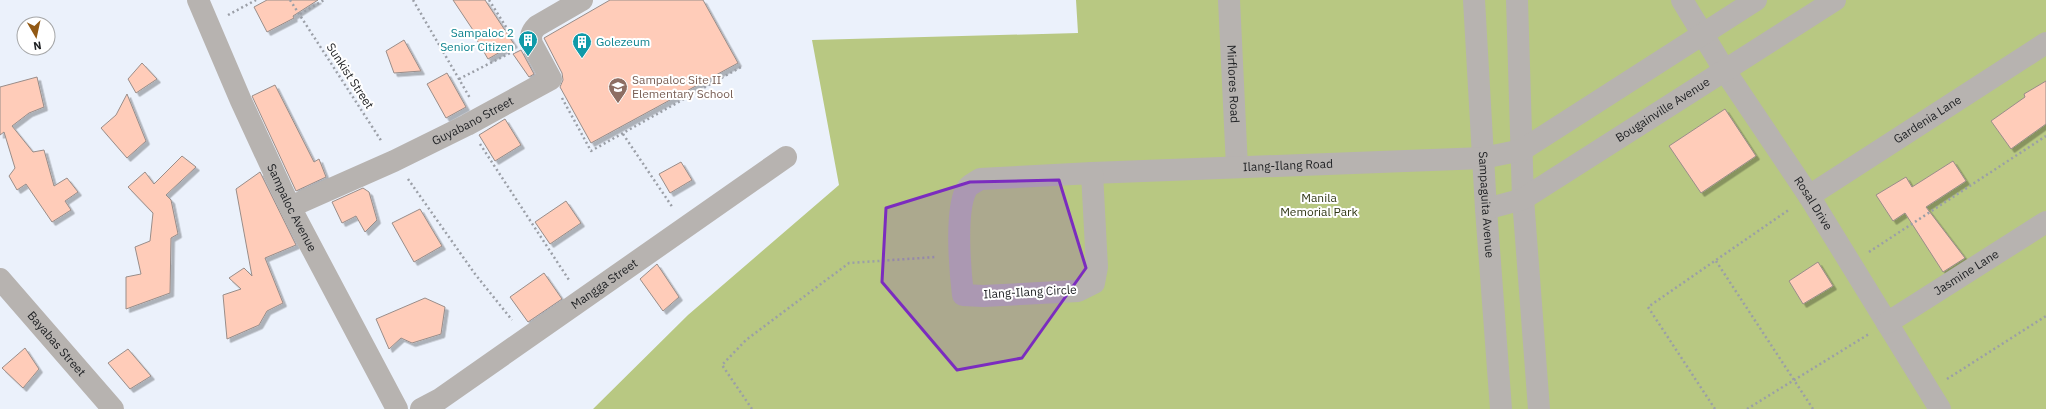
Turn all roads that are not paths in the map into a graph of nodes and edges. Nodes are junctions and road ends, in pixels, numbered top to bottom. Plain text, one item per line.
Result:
1 (198, 0) edge
2 (582, 0) edge
3 (1229, 0) edge
4 (1474, 0) edge
5 (1517, 0) edge
6 (1682, 0) edge
7 (1756, 0) edge
8 (1835, 0) edge
9 (1704, 34) junction
10 (2046, 43) edge
11 (1725, 71) junction
12 (1522, 150) junction
13 (786, 157) dead end
14 (1483, 158) junction
15 (1237, 167) junction
16 (1092, 173) junction
17 (1809, 196) junction
18 (1523, 199) junction
19 (290, 207) junction
20 (1486, 209) junction
21 (2046, 222) edge
22 (0, 280) edge
23 (1887, 323) junction
24 (112, 409) edge
25 (397, 409) edge
26 (420, 409) edge
27 (1501, 409) edge
28 (1539, 409) edge
29 (1940, 409) edge

1 - 19 street, Sampaloc Avenue
2 - 19 street, Guyabano Street
3 - 15 street, Mirflores Road
4 - 14 street, Sampaguita Avenue
5 - 12 street
6 - 9 street, Rosal Drive
7 - 9 street
8 - 11 street, Bougainville Avenue
9 - 11 street, Rosal Drive
9 - 12 street
10 - 17 street, Gardenia Lane
11 - 17 street, Rosal Drive
11 - 18 street, Bougainville Avenue
12 - 14 street
12 - 18 street
13 - 26 street, Mangga Street
14 - 15 street, Ilang-Ilang Road
14 - 20 street, Sampaguita Avenue
15 - 16 street, Ilang-Ilang Road
16 - 16 street, Ilang-Ilang Circle
17 - 23 street, Rosal Drive
18 - 20 street, Bougainville Avenue
18 - 28 street
19 - 25 street, Sampaloc Avenue
20 - 27 street, Sampaguita Avenue
21 - 23 street, Jasmine Lane
22 - 24 street, Bayabas Street
23 - 29 street, Rosal Drive

